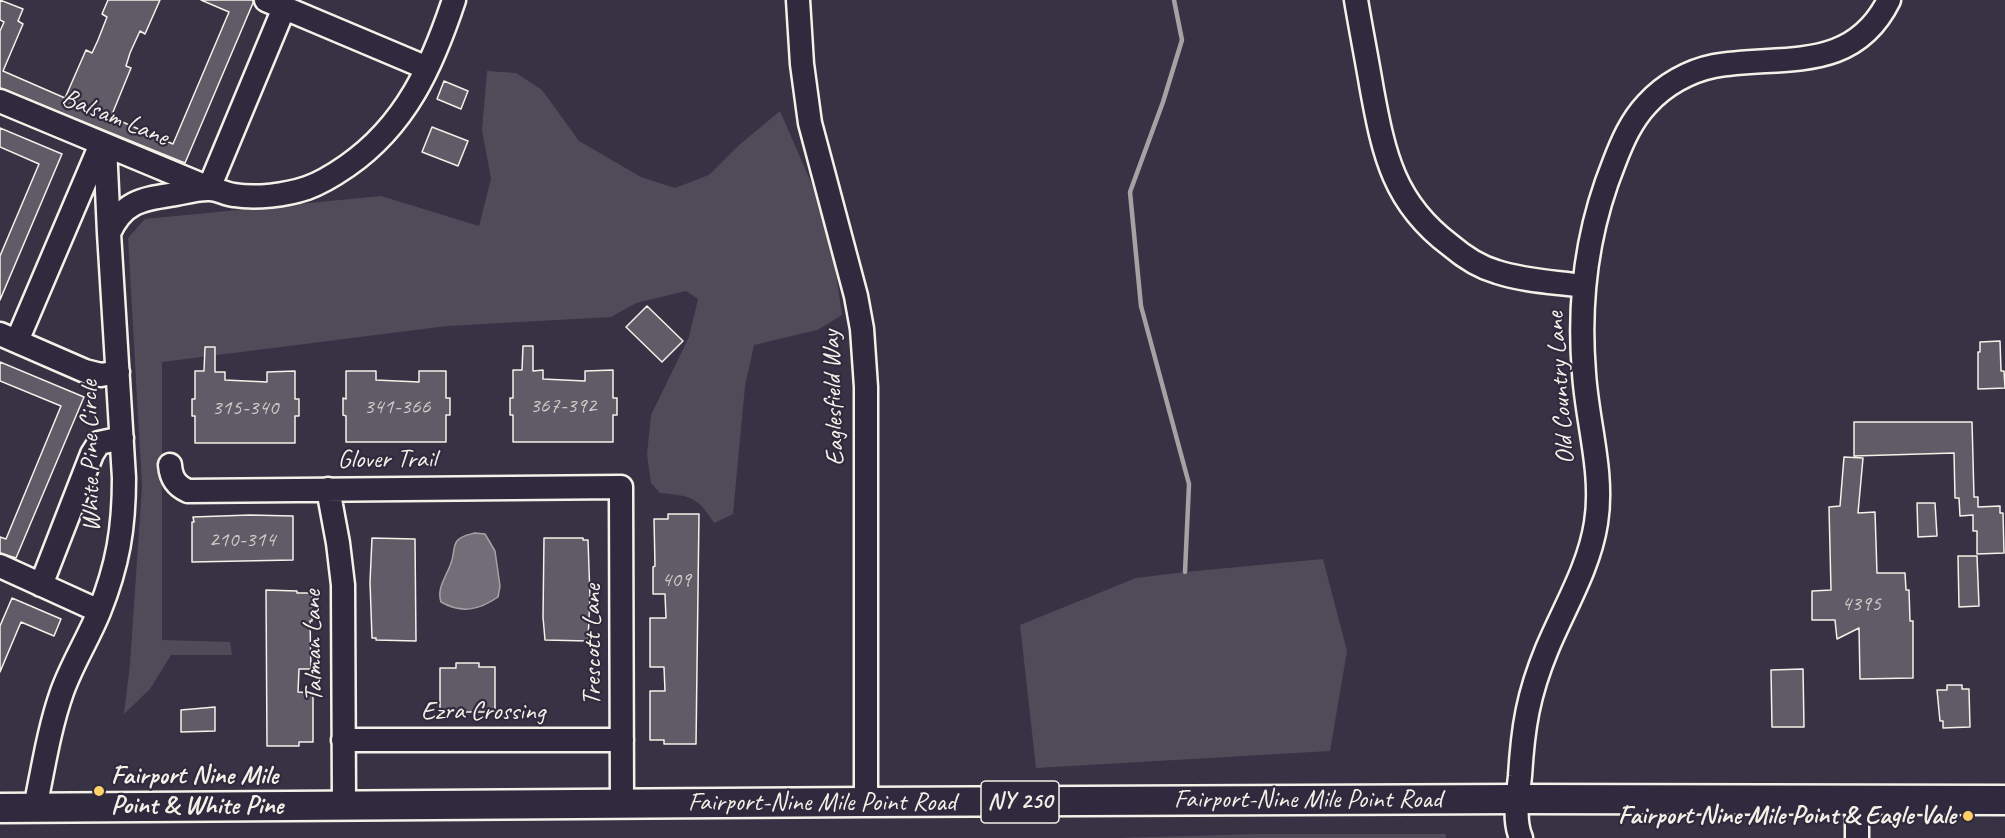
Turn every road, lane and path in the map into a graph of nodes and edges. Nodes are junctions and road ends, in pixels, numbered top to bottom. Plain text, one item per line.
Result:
1 (454, 0) edge
2 (798, 0) edge
3 (1356, 0) edge
4 (1889, 0) edge
5 (275, 4) edge
6 (427, 68) junction
7 (0, 101) edge
8 (103, 145) junction
9 (209, 188) junction
10 (109, 232) junction
11 (1583, 286) junction
12 (8, 338) edge
13 (118, 372) junction
14 (122, 438) junction
15 (170, 465) dead end
16 (621, 487) joint
17 (328, 489) junction
18 (0, 566) edge
19 (41, 585) junction
20 (99, 611) junction
21 (343, 740) junction
22 (622, 740) junction
23 (1517, 799) junction
24 (1857, 800) junction
25 (2005, 800) edge
26 (866, 802) junction
27 (344, 804) junction
28 (622, 804) junction
29 (0, 808) edge
30 (35, 808) junction
31 (1521, 838) edge
32 (1857, 838) edge

1 - 6 street
2 - 26 street, Eaglesfield Way
3 - 11 street
4 - 11 street, Old Country Lane
5 - 6 street
5 - 9 street
6 - 9 street
7 - 8 street, Balsam Lane
8 - 9 street, Balsam Lane
8 - 10 street, White Pine Circle
8 - 12 street
9 - 10 street
10 - 13 street, White Pine Circle
11 - 23 street, Old Country Lane
12 - 13 street
13 - 14 street, White Pine Circle
14 - 19 street
14 - 20 street, White Pine Circle
15 - 17 street, Glover Trail
16 - 17 street, Glover Trail
16 - 22 street, Trescott Lane
17 - 21 street, Talman Lane
18 - 19 street
19 - 20 street
20 - 30 street, White Pine Circle
21 - 22 street, Ezra Crossing
21 - 27 street, Talman Lane
22 - 28 street, Trescott Lane
23 - 24 main road, Fairport-Nine Mile Point Road / NY 250
23 - 26 main road, Fairport-Nine Mile Point Road / NY 250
23 - 31 street, Old Country Lane
24 - 25 main road, Fairport-Nine Mile Point Road / NY 250
24 - 32 street
26 - 28 main road, Fairport-Nine Mile Point Road / NY 250
27 - 28 main road, Fairport-Nine Mile Point Road / NY 250
27 - 30 main road, Fairport-Nine Mile Point Road / NY 250
29 - 30 main road, Fairport-Nine Mile Point Road / NY 250

